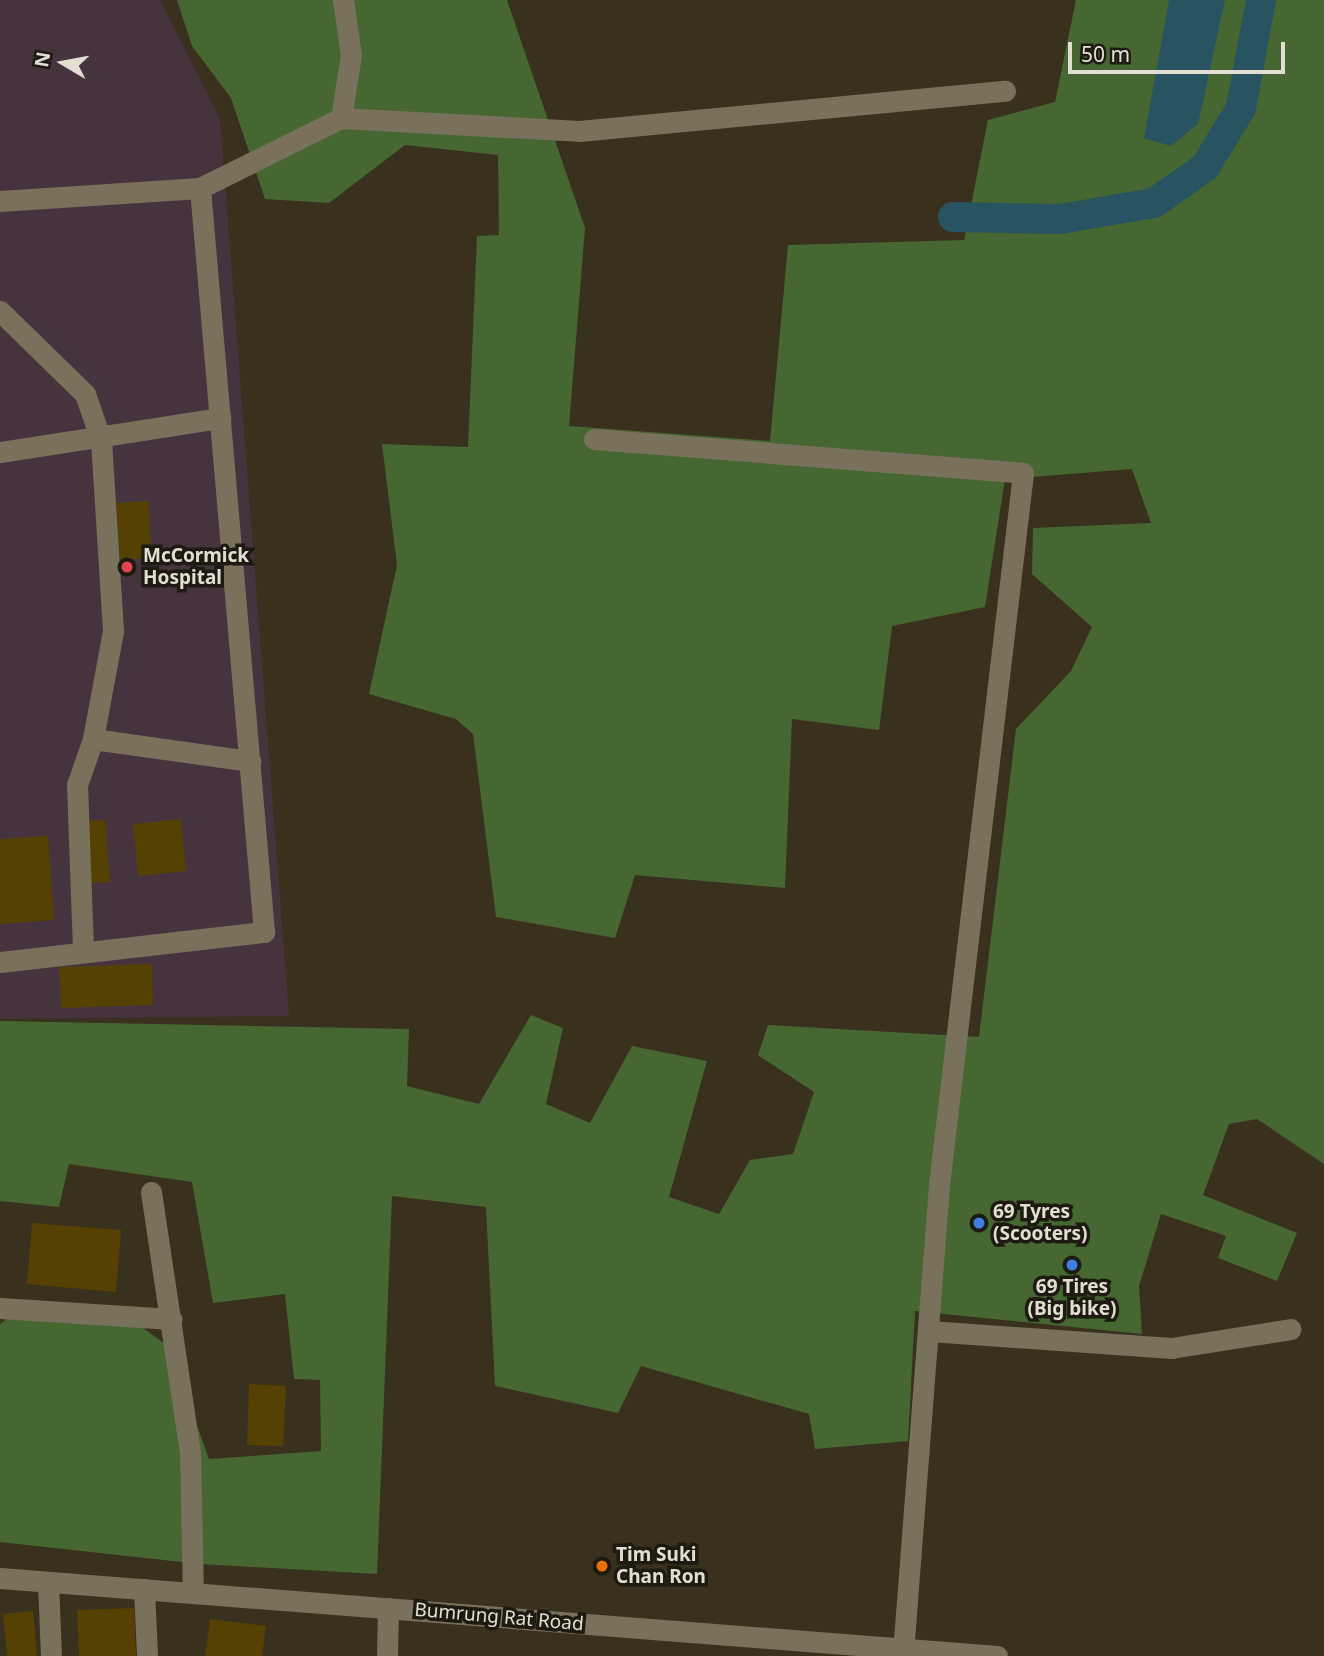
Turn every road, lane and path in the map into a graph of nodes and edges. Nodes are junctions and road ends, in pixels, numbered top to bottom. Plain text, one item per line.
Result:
1 (343, 0) edge
2 (1005, 91) dead end
3 (341, 118) junction
4 (200, 188) junction
5 (0, 201) edge
6 (0, 311) edge
7 (220, 418) junction
8 (594, 439) dead end
9 (101, 440) junction
10 (0, 452) edge
11 (93, 739) junction
12 (250, 761) junction
13 (83, 952) junction
14 (0, 962) edge
15 (151, 1192) dead end
16 (0, 1308) edge
17 (172, 1319) junction
18 (1291, 1329) dead end
19 (929, 1331) junction
20 (0, 1578) edge
21 (48, 1582) junction
22 (144, 1589) junction
23 (193, 1593) junction
24 (388, 1608) junction
25 (903, 1648) junction
26 (51, 1656) edge
27 (147, 1656) edge
28 (387, 1656) edge
29 (997, 1656) edge

1 - 3 street
2 - 3 street
3 - 4 street
4 - 5 street
4 - 7 street
6 - 9 street
7 - 9 street
7 - 12 street
8 - 19 street
9 - 10 street
9 - 11 street
11 - 12 street
11 - 13 street
12 - 13 street
13 - 14 street
15 - 17 street
16 - 17 street
17 - 23 street
18 - 19 street
19 - 25 street
20 - 21 street, Bumrung Rat Road
21 - 22 street, Bumrung Rat Road
21 - 26 street
22 - 23 street, Bumrung Rat Road
22 - 27 street
23 - 24 street, Bumrung Rat Road
24 - 25 street, Bumrung Rat Road
24 - 28 street
25 - 29 street, Bumrung Rat Road

